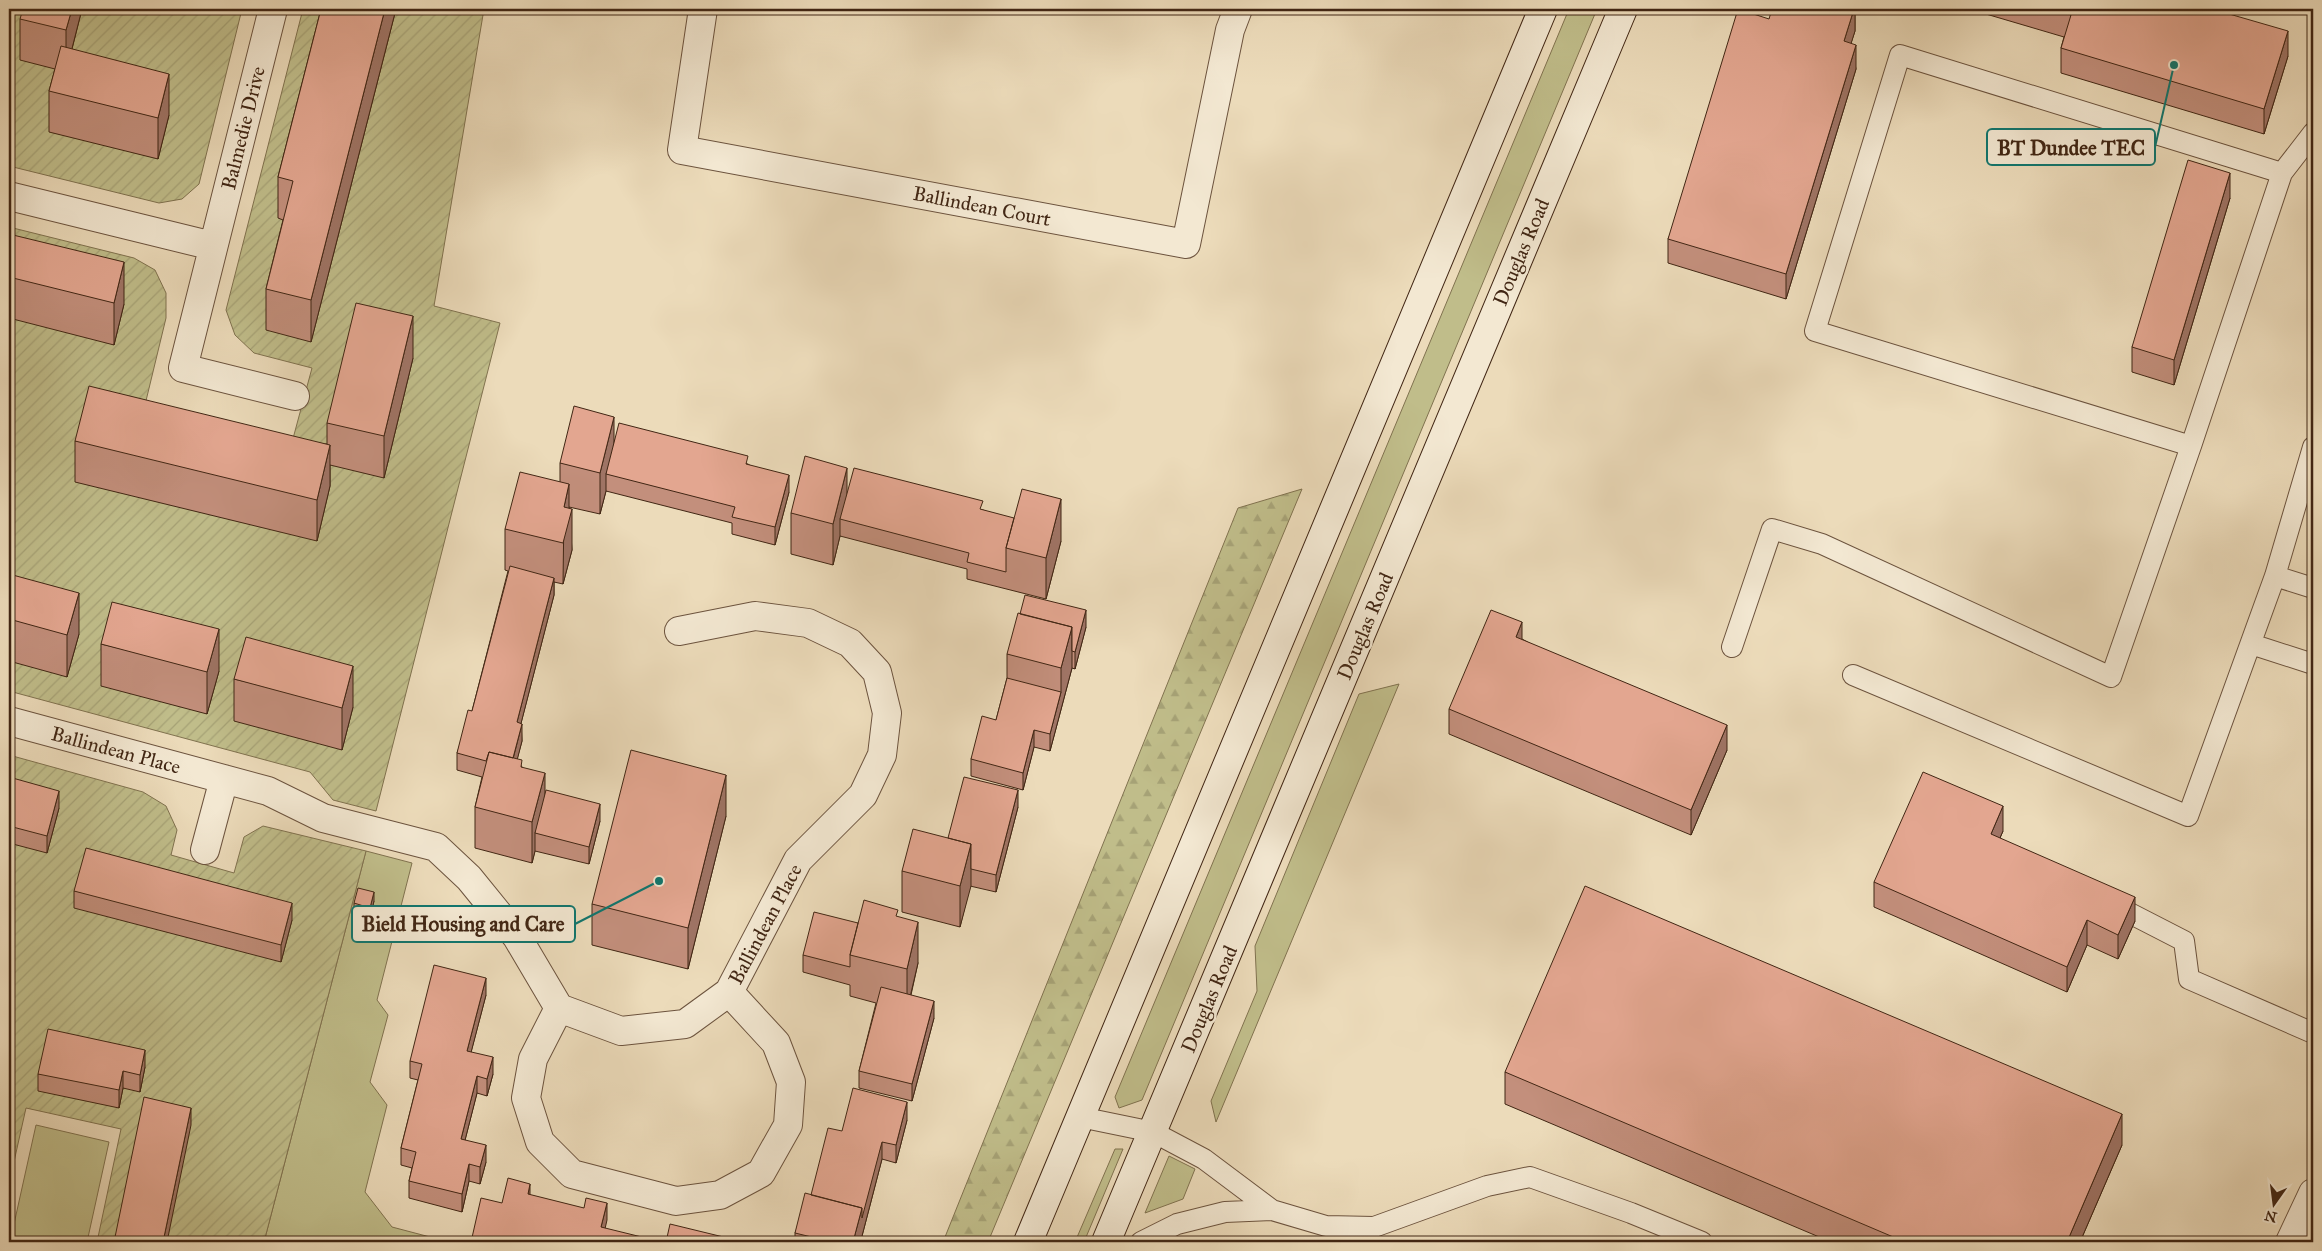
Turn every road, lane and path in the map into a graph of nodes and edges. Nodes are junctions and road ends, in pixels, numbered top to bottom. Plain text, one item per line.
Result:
1 (273, 9) edge
2 (703, 9) edge
3 (1238, 9) edge
4 (1543, 9) edge
5 (1623, 9) edge
6 (2313, 133) edge
7 (2282, 173) junction
8 (9, 196) edge
9 (213, 246) junction
10 (295, 396) dead end
11 (2190, 446) junction
12 (2313, 447) edge
13 (2275, 576) junction
14 (2313, 588) edge
15 (679, 631) dead end
16 (2251, 644) junction
17 (1732, 647) dead end
18 (2313, 664) edge
19 (1854, 675) dead end
20 (9, 721) edge
21 (224, 779) junction
22 (205, 850) dead end
23 (2098, 896) edge
24 (729, 992) junction
25 (559, 1008) junction
26 (2313, 1033) edge
27 (1080, 1117) junction
28 (1153, 1132) junction
29 (2313, 1193) edge
30 (1272, 1210) junction
31 (1028, 1242) edge
32 (1106, 1242) edge
33 (1141, 1242) edge
34 (1702, 1242) edge
35 (2290, 1242) edge

1 - 9 street, Balmedie Drive
2 - 3 street, Ballindean Court
4 - 27 street
5 - 28 street, Douglas Road
6 - 7 lane
7 - 11 lane
7 - 11 lane
8 - 9 street
9 - 10 street, Balmedie Drive
11 - 17 lane
12 - 13 lane
13 - 14 lane
13 - 16 lane
15 - 24 street, Ballindean Place
16 - 18 lane
16 - 19 lane
20 - 21 street, Ballindean Place
21 - 22 street
21 - 25 street, Ballindean Place
23 - 26 lane
24 - 25 street, Ballindean Place
24 - 25 street
27 - 28 lane
27 - 31 street
28 - 30 lane
28 - 32 street, Douglas Road
29 - 35 street
30 - 33 lane
30 - 34 lane

